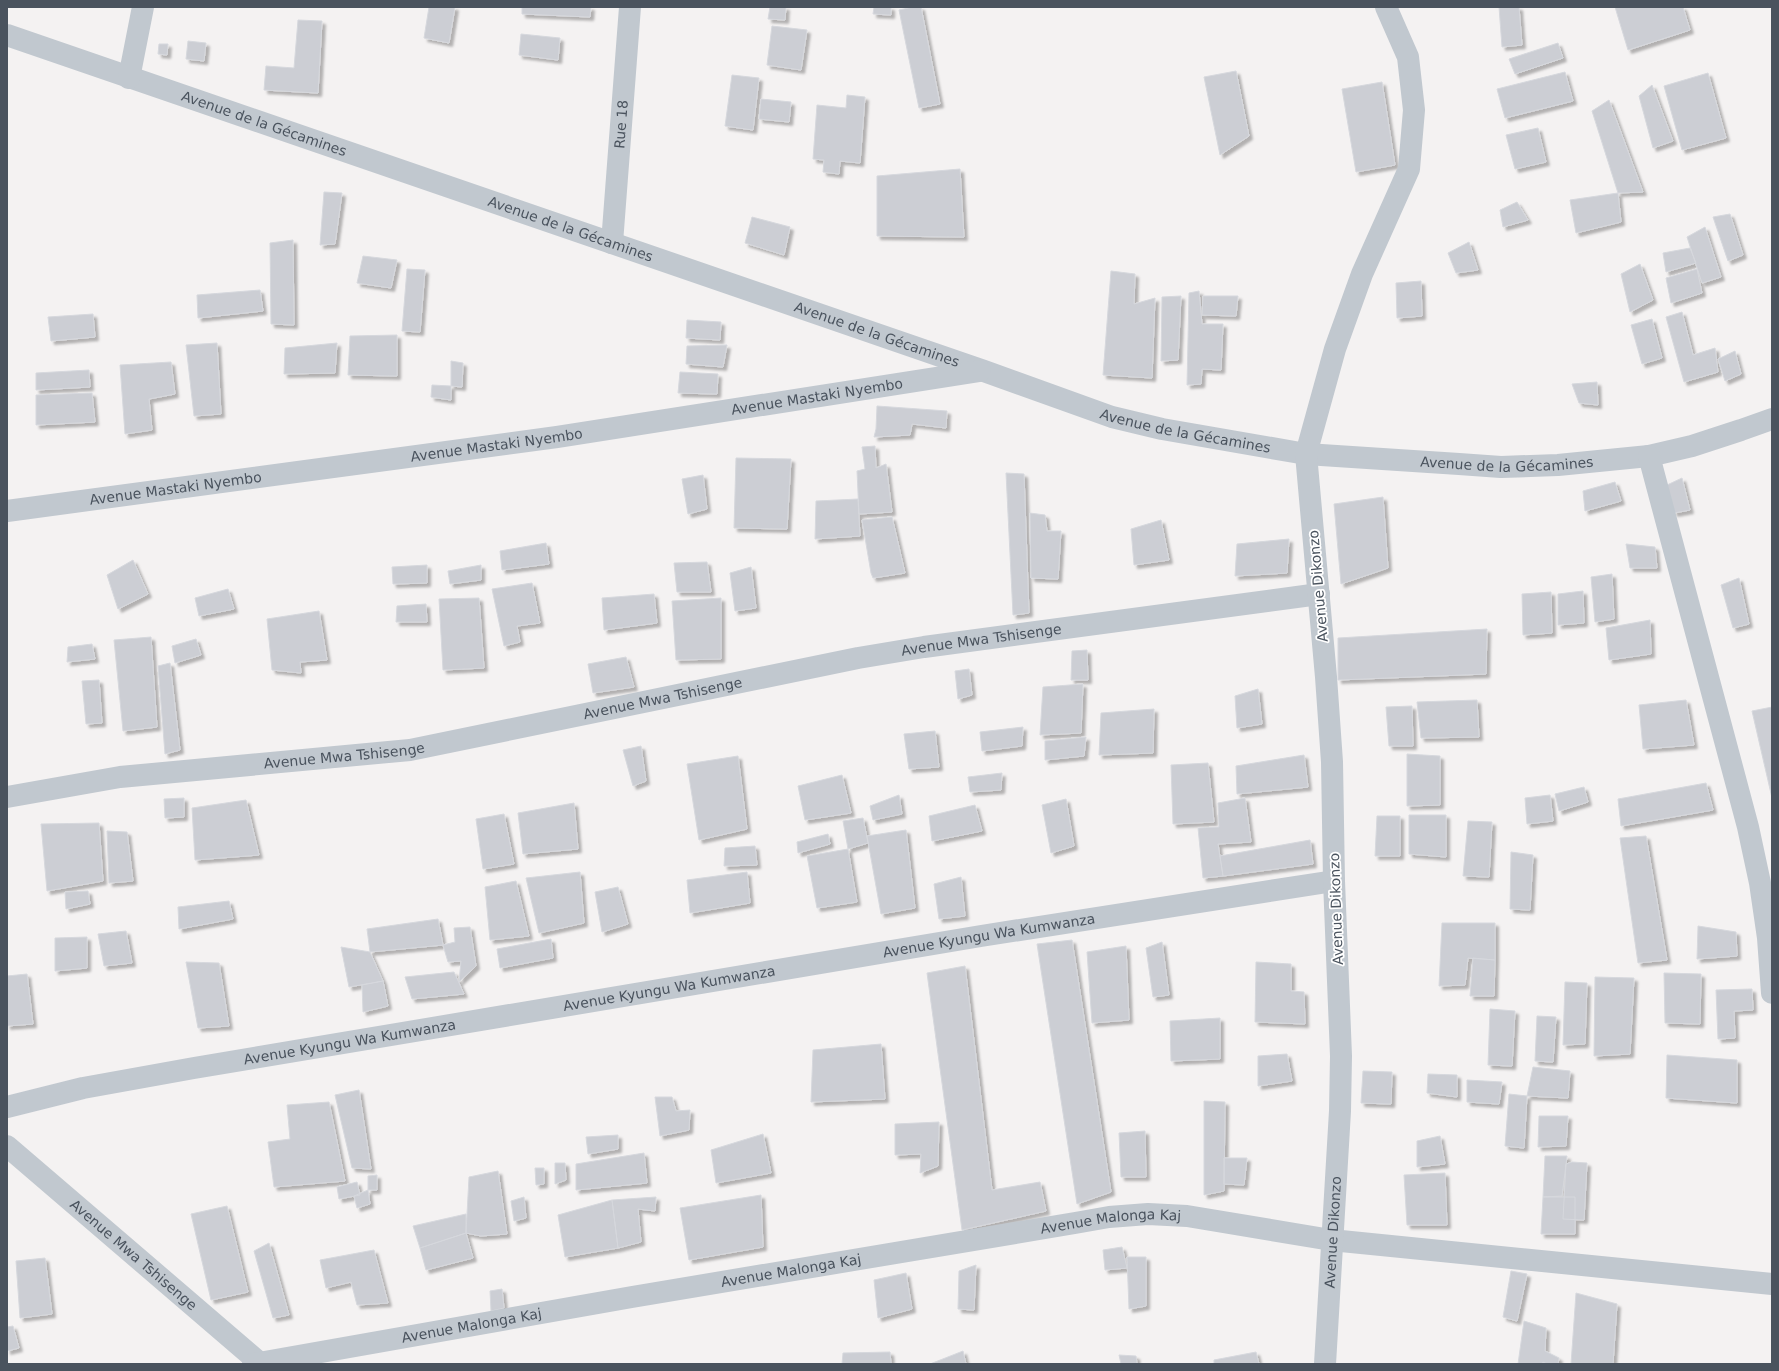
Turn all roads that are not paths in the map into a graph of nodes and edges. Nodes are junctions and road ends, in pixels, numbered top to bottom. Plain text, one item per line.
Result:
1 (143, 7) edge
2 (630, 7) edge
3 (1386, 7) edge
4 (7, 35) edge
5 (129, 78) junction
6 (612, 243) junction
7 (984, 371) junction
8 (1772, 419) edge
9 (1306, 454) junction
10 (1649, 456) junction
11 (7, 511) edge
12 (1319, 594) junction
13 (7, 797) edge
14 (1334, 881) junction
15 (1772, 993) edge
16 (7, 1107) edge
17 (7, 1146) edge
18 (1331, 1240) junction
19 (1772, 1284) edge
20 (258, 1364) edge
21 (1325, 1364) edge

1 - 5 street
2 - 6 street, Rue 18
3 - 9 street
4 - 5 street, Avenue de la Gécamines
5 - 6 street, Avenue de la Gécamines
6 - 7 street, Avenue de la Gécamines
7 - 9 street, Avenue de la Gécamines
7 - 11 street, Avenue Mastaki Nyembo
8 - 10 street, Avenue de la Gécamines
9 - 10 street, Avenue de la Gécamines
9 - 12 street, Avenue Dikonzo
10 - 15 street
12 - 13 street, Avenue Mwa Tshisenge
12 - 14 street, Avenue Dikonzo
14 - 16 street, Avenue Kyungu Wa Kumwanza
14 - 18 street, Avenue Dikonzo
17 - 20 street, Avenue Mwa Tshisenge
18 - 19 street, Avenue Malonga Kaj
18 - 20 street, Avenue Malonga Kaj
18 - 21 street, Avenue Dikonzo

